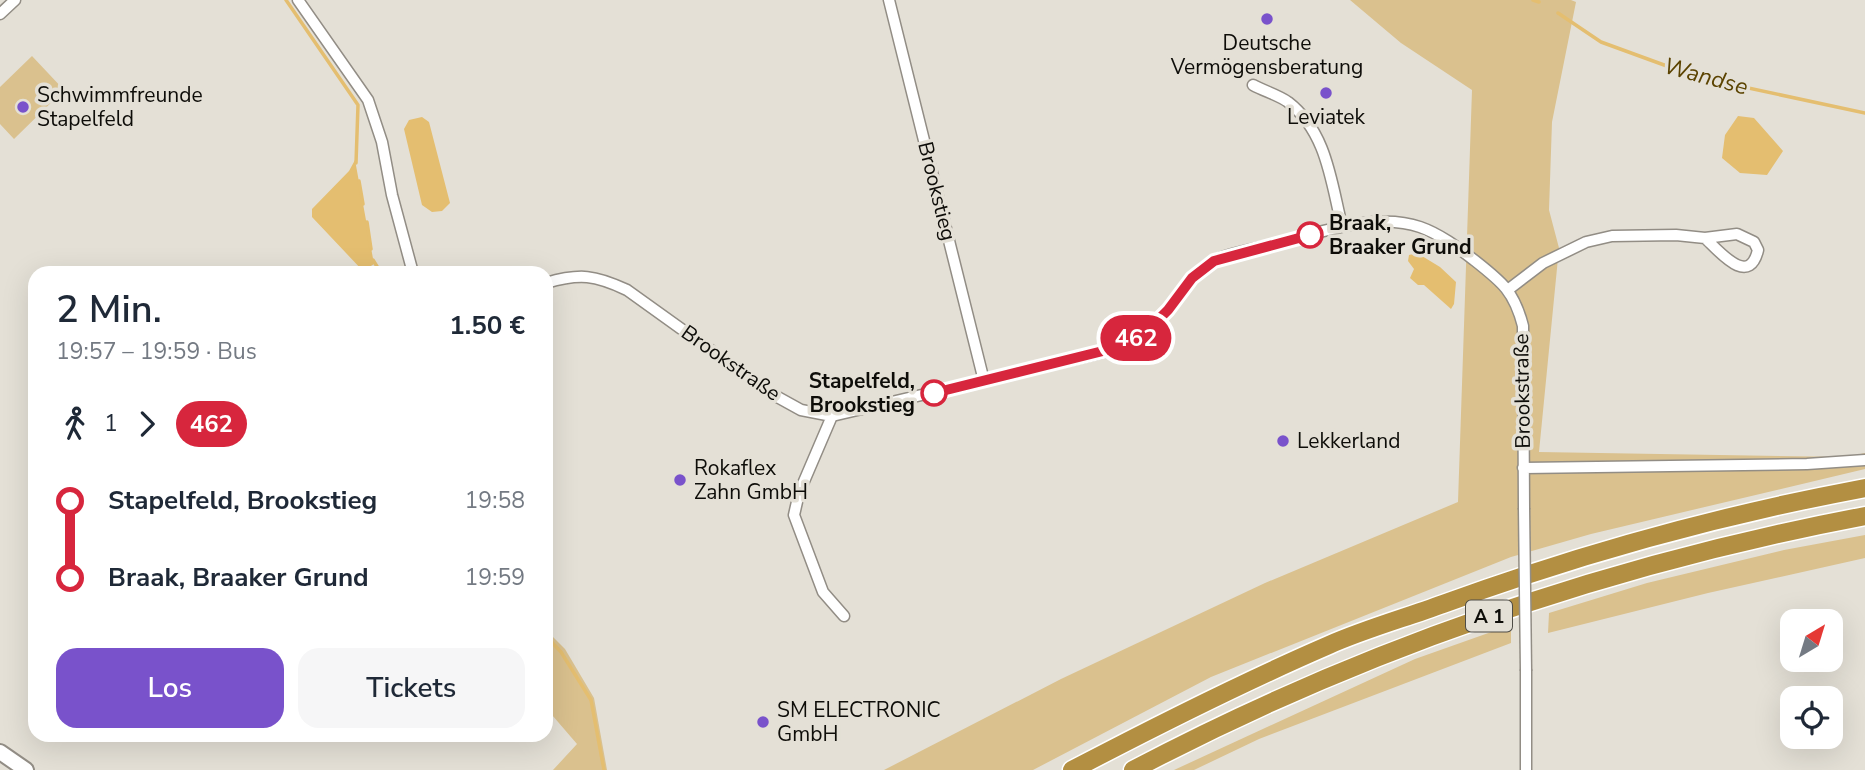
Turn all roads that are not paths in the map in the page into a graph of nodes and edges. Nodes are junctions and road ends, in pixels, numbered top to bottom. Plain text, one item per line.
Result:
1 (15, 0) edge
2 (298, 0) edge
3 (889, 0) edge
4 (0, 14) edge
5 (1253, 85) dead end
6 (1342, 226) junction
7 (1705, 238) junction
8 (411, 266) edge
9 (553, 281) edge
10 (1509, 289) junction
11 (984, 381) junction
12 (832, 416) junction
13 (1865, 460) edge
14 (1523, 468) junction
15 (1865, 488) edge
16 (1865, 516) edge
17 (844, 616) dead end
18 (0, 751) edge
19 (26, 770) edge
20 (1072, 770) edge
21 (1133, 770) edge
22 (1526, 770) edge

1 - 4 street
2 - 8 street
3 - 11 street, Brookstieg
5 - 6 street
6 - 10 street, Brookstraße
6 - 11 street, Brookstraße
7 - 7 street
7 - 10 street
9 - 12 street, Brookstraße
10 - 14 street, Brookstraße
11 - 12 street, Brookstraße
12 - 17 street
13 - 14 street
14 - 22 street, Brookstraße, bridge
15 - 20 highway, A 1
16 - 21 highway, A 1
18 - 19 main road

